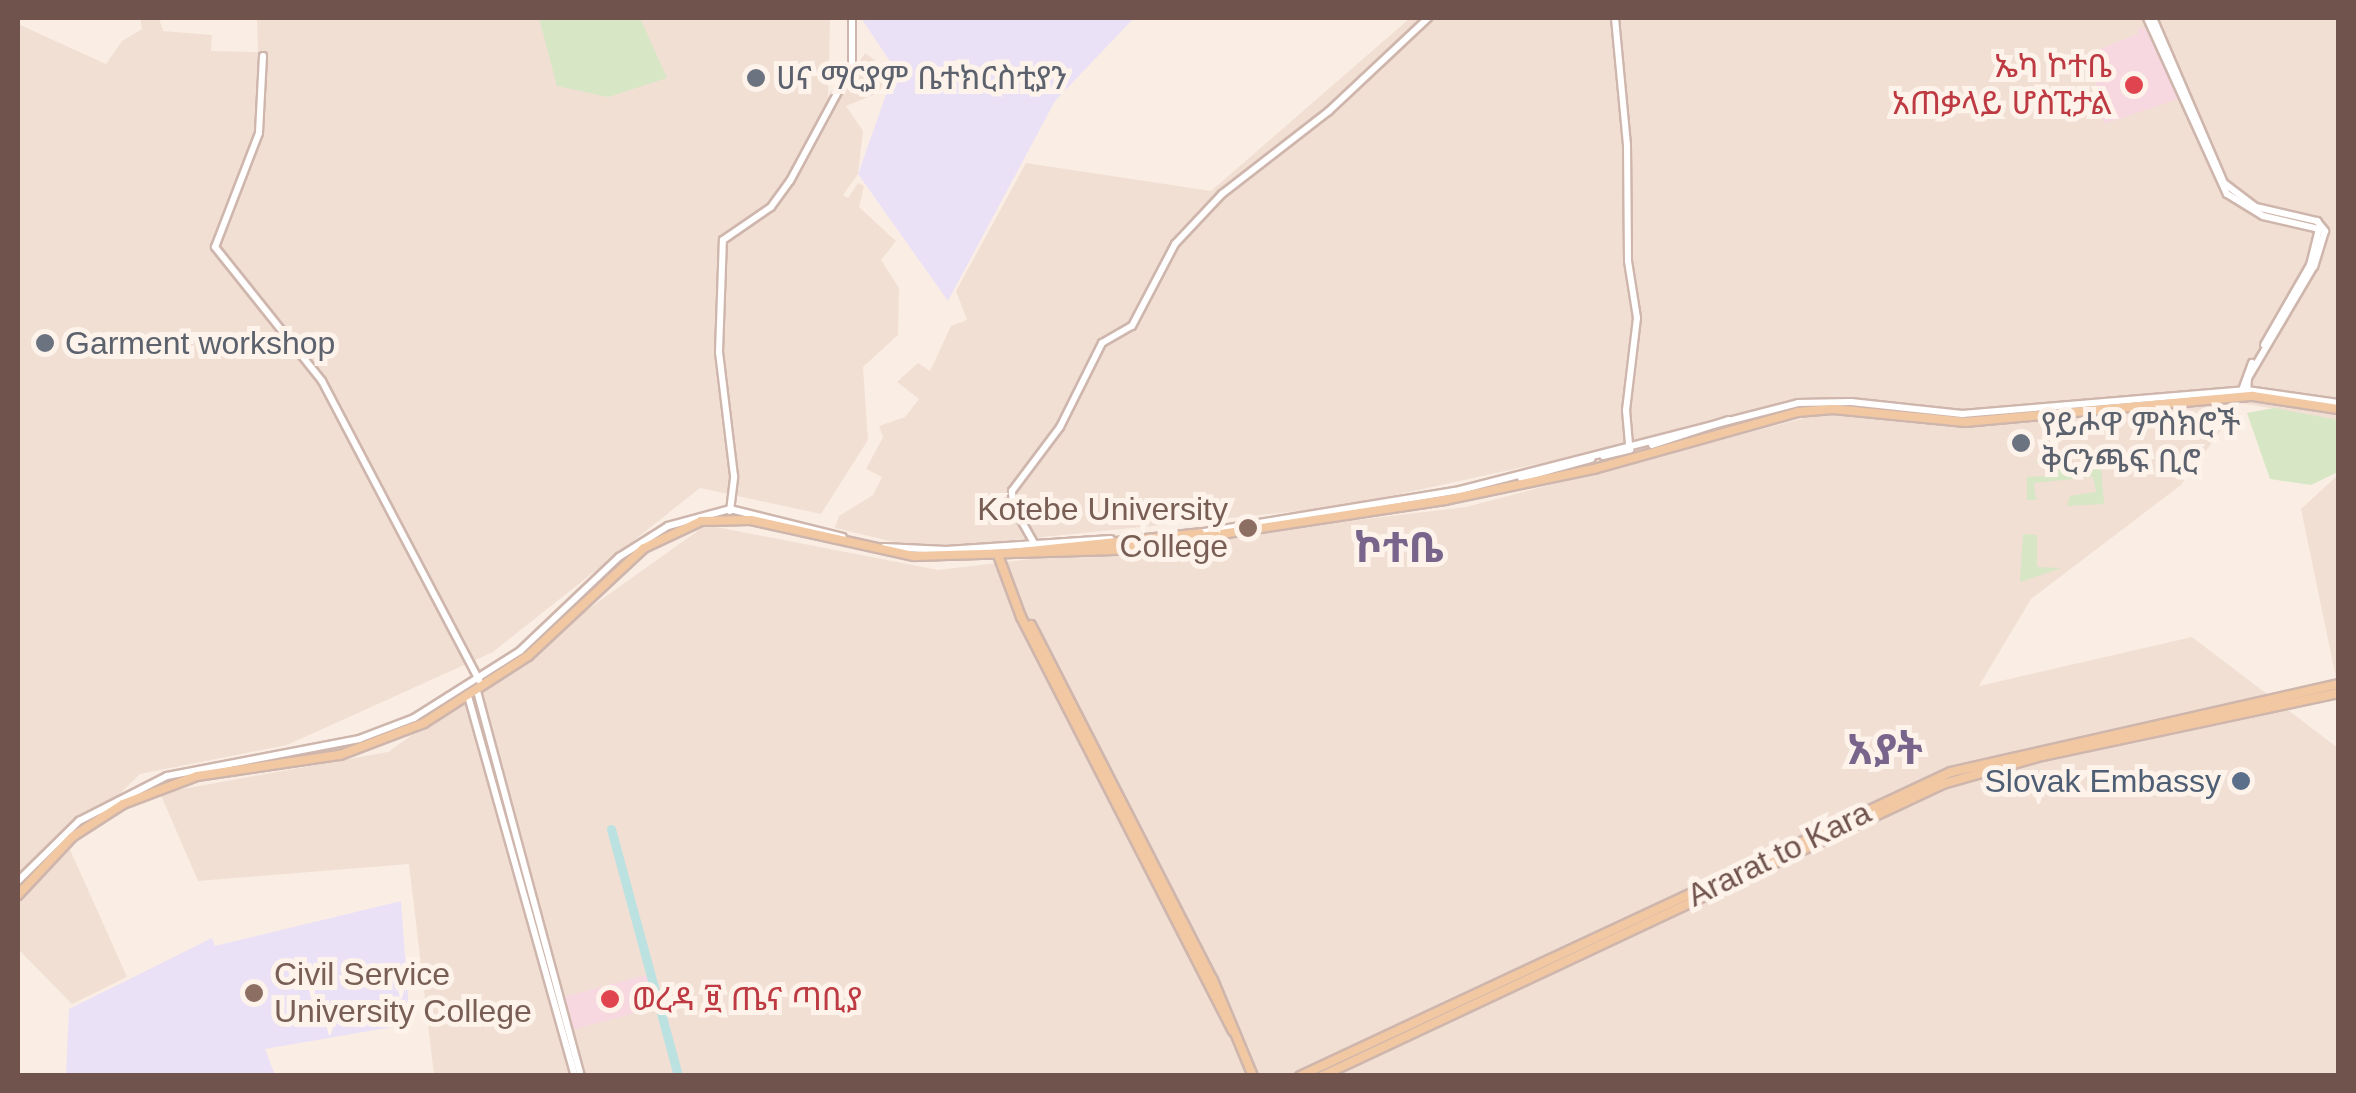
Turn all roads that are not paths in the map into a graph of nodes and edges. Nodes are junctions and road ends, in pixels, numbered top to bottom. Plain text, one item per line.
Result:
1 (852, 18) edge
2 (1428, 18) edge
3 (1616, 18) edge
4 (2150, 18) edge
5 (263, 56) dead end
6 (2244, 393) junction
7 (2338, 406) edge
8 (1629, 448) junction
9 (1519, 476) junction
10 (1511, 486) junction
11 (730, 514) junction
12 (1025, 532) junction
13 (1200, 533) junction
14 (1034, 543) junction
15 (1022, 544) junction
16 (1002, 555) junction
17 (479, 680) junction
18 (2338, 684) edge
19 (477, 690) junction
20 (2338, 693) edge
21 (468, 696) junction
22 (2275, 702) junction
23 (477, 706) junction
24 (1893, 804) junction
25 (70, 834) junction
26 (18, 881) edge
27 (18, 895) edge
28 (578, 1076) edge
29 (1253, 1076) edge
30 (1300, 1076) edge
31 (1322, 1076) edge

1 - 11 street
2 - 12 street
3 - 8 street
4 - 6 street
5 - 17 street
6 - 7 main road
6 - 8 street
6 - 10 main road
8 - 9 street
9 - 10 main road
9 - 13 street
10 - 16 main road
11 - 15 street
11 - 16 main road
11 - 17 street
11 - 19 main road
12 - 14 street
12 - 15 street
13 - 14 street
13 - 16 main road
14 - 15 street
16 - 29 main road
17 - 25 street
18 - 22 main road, Ararat to Kara
19 - 21 main road
19 - 23 street
20 - 22 main road, Ararat to Kara
21 - 23 street
21 - 25 main road
22 - 24 main road, Ararat to Kara
23 - 28 street
24 - 30 main road, Ararat to Kara
24 - 31 main road, Ararat to Kara
25 - 26 street
25 - 27 main road

